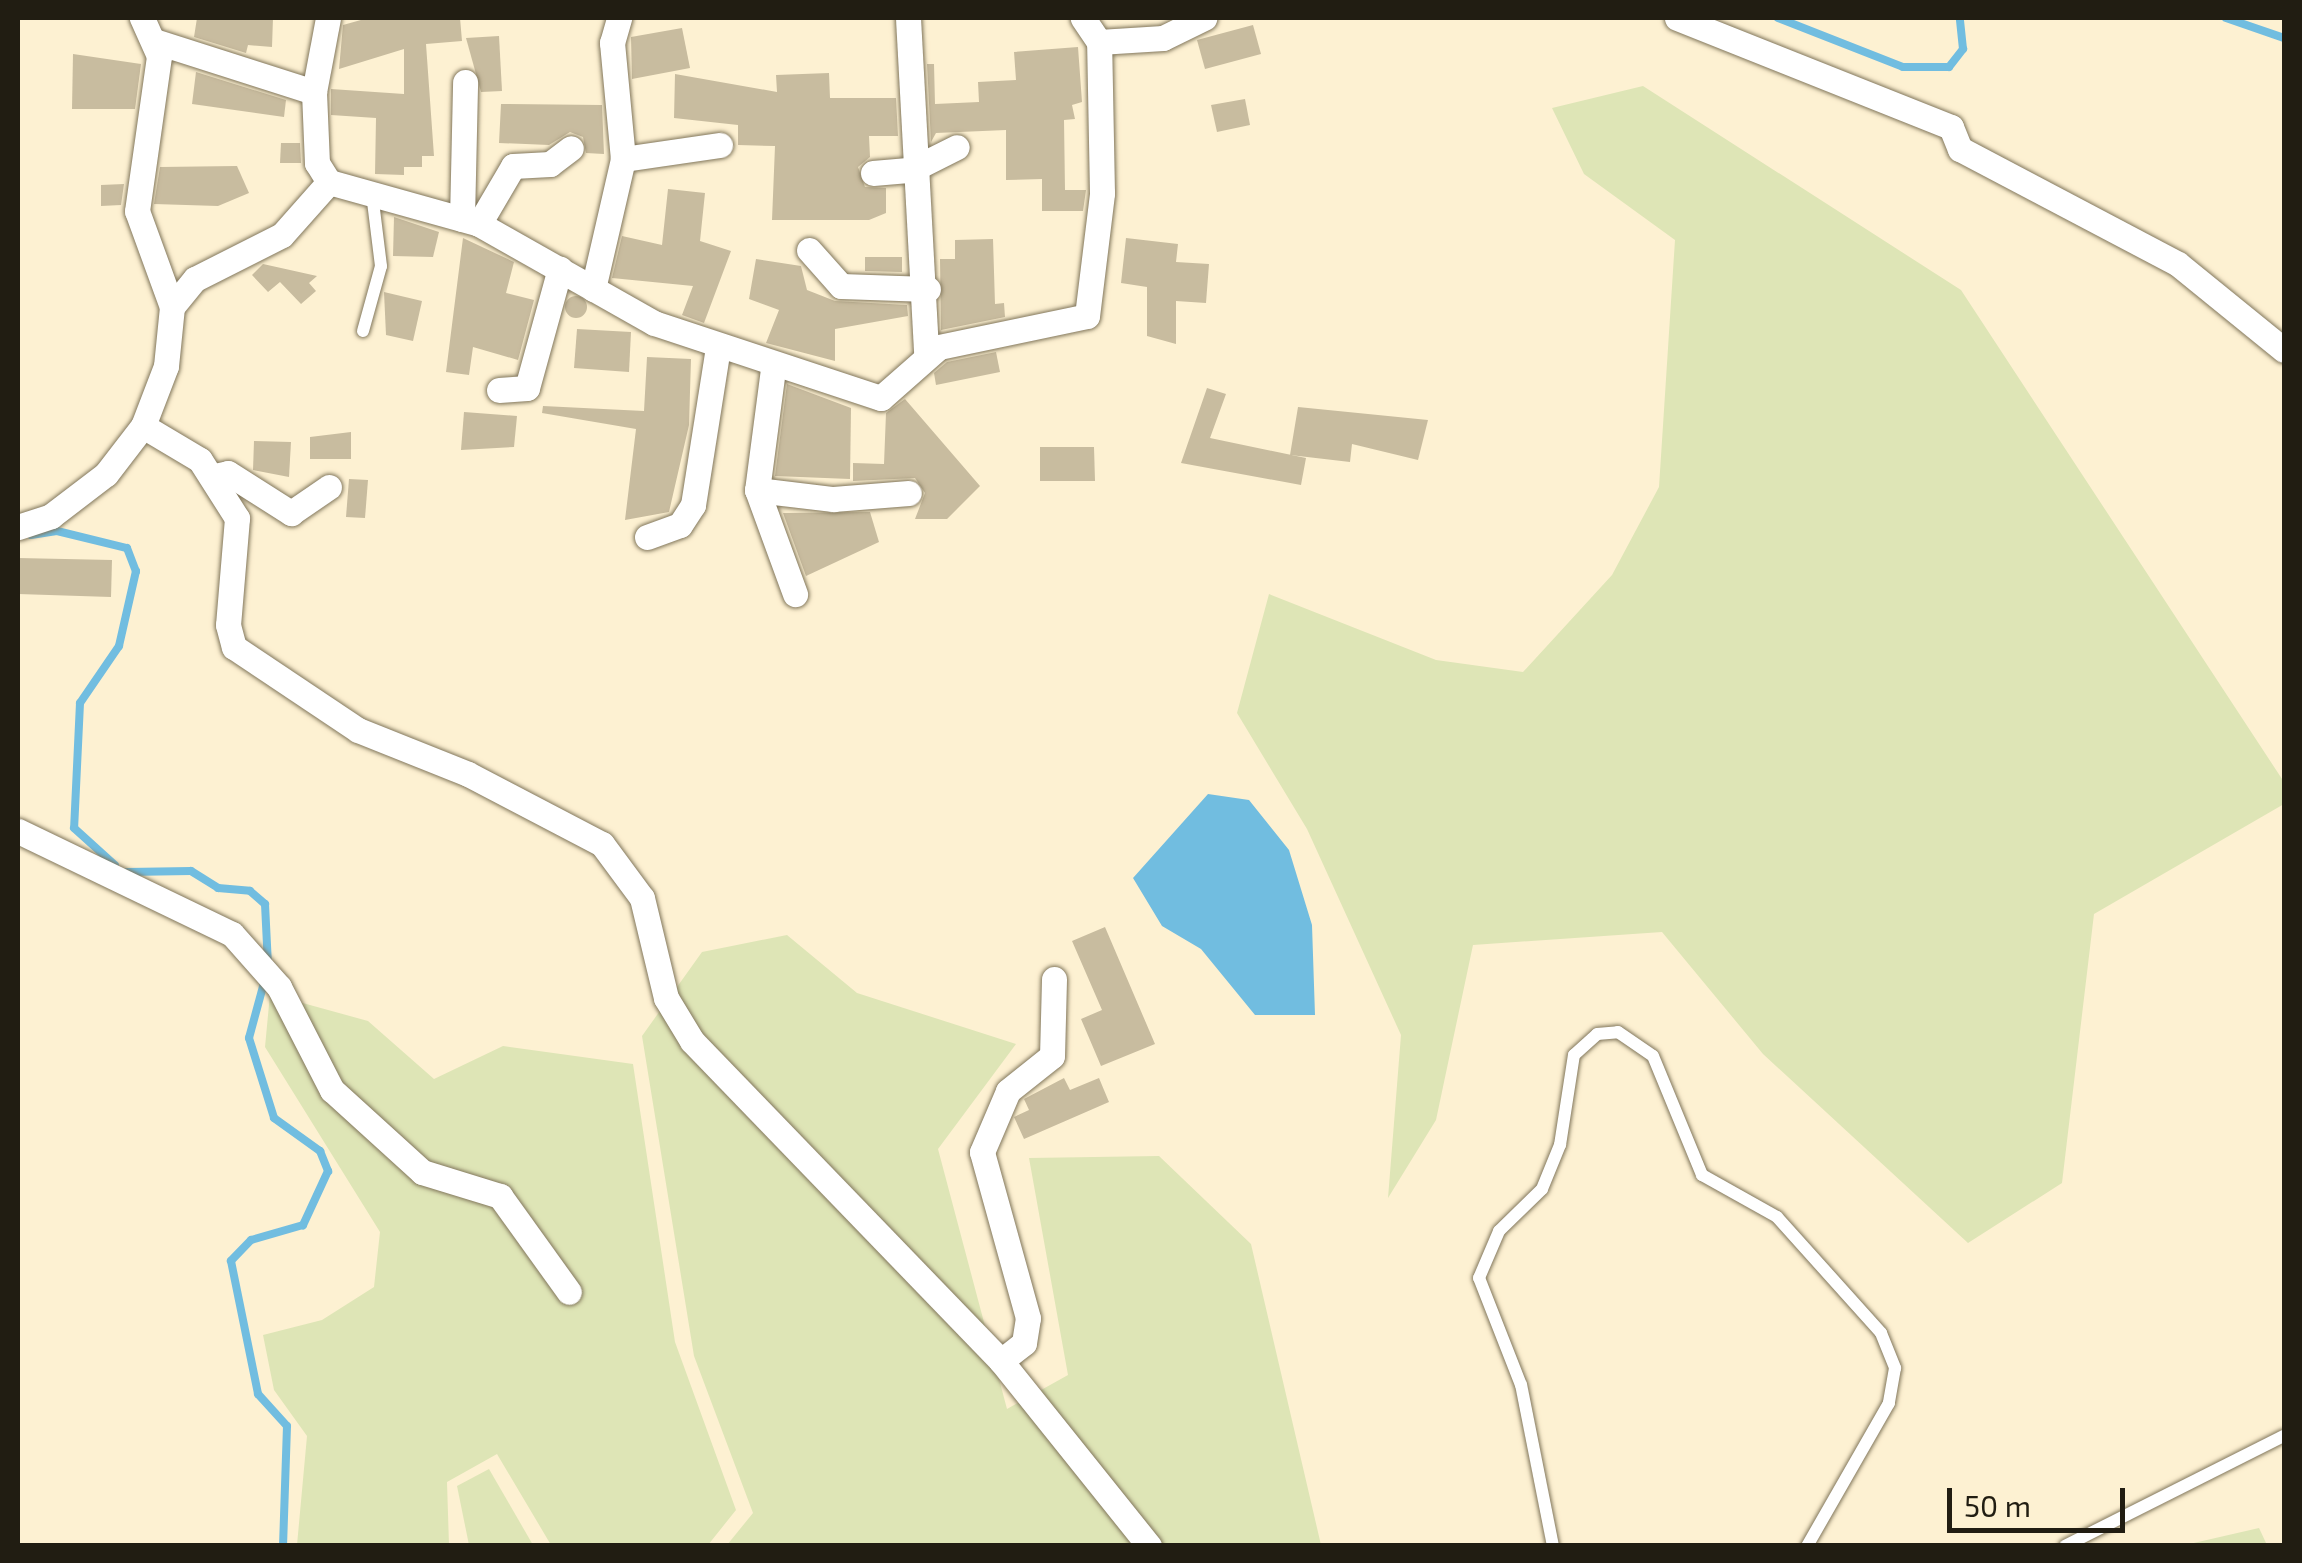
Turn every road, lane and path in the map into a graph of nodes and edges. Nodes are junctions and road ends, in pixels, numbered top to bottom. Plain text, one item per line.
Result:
1 (328, 18) edge
2 (619, 18) edge
3 (908, 18) edge
4 (1083, 18) edge
5 (1204, 18) edge
6 (1677, 18) edge
7 (148, 29) edge
8 (1099, 42) junction
9 (465, 82) dead end
10 (314, 92) junction
11 (720, 145) dead end
12 (957, 146) dead end
13 (570, 148) dead end
14 (623, 159) junction
15 (911, 170) junction
16 (873, 173) dead end
17 (328, 182) junction
18 (372, 194) junction
19 (471, 222) junction
20 (808, 250) dead end
21 (560, 268) junction
22 (593, 289) junction
23 (928, 289) junction
24 (172, 307) junction
25 (363, 331) dead end
26 (718, 348) junction
27 (2284, 350) edge
28 (926, 354) junction
29 (773, 369) junction
30 (499, 390) dead end
31 (143, 426) junction
32 (215, 476) junction
33 (329, 487) dead end
34 (758, 490) junction
35 (909, 493) dead end
36 (18, 527) edge
37 (647, 537) dead end
38 (795, 594) dead end
39 (18, 831) edge
40 (1054, 979) dead end
41 (568, 1292) dead end
42 (1002, 1360) junction
43 (2284, 1436) edge
44 (1149, 1546) edge
45 (1554, 1546) edge
46 (1807, 1546) edge
47 (2065, 1546) edge

1 - 10 street
2 - 14 street
3 - 15 street
4 - 8 street
5 - 8 street
6 - 27 street
7 - 10 street
7 - 24 street
8 - 28 street
9 - 19 street
10 - 17 street
11 - 14 street
12 - 15 street
13 - 19 street
14 - 22 street
15 - 16 street
15 - 23 street
17 - 18 street
17 - 24 street
18 - 19 street
18 - 25 lane
19 - 21 street
20 - 23 street
21 - 22 street
21 - 30 street
22 - 26 street
23 - 28 street
24 - 31 street
26 - 29 street
26 - 37 street
28 - 29 street
29 - 34 street
31 - 32 street
31 - 36 street
32 - 33 street
32 - 42 street
34 - 35 street
34 - 38 street
39 - 41 street
40 - 42 street
42 - 44 street
43 - 47 lane
45 - 46 lane

